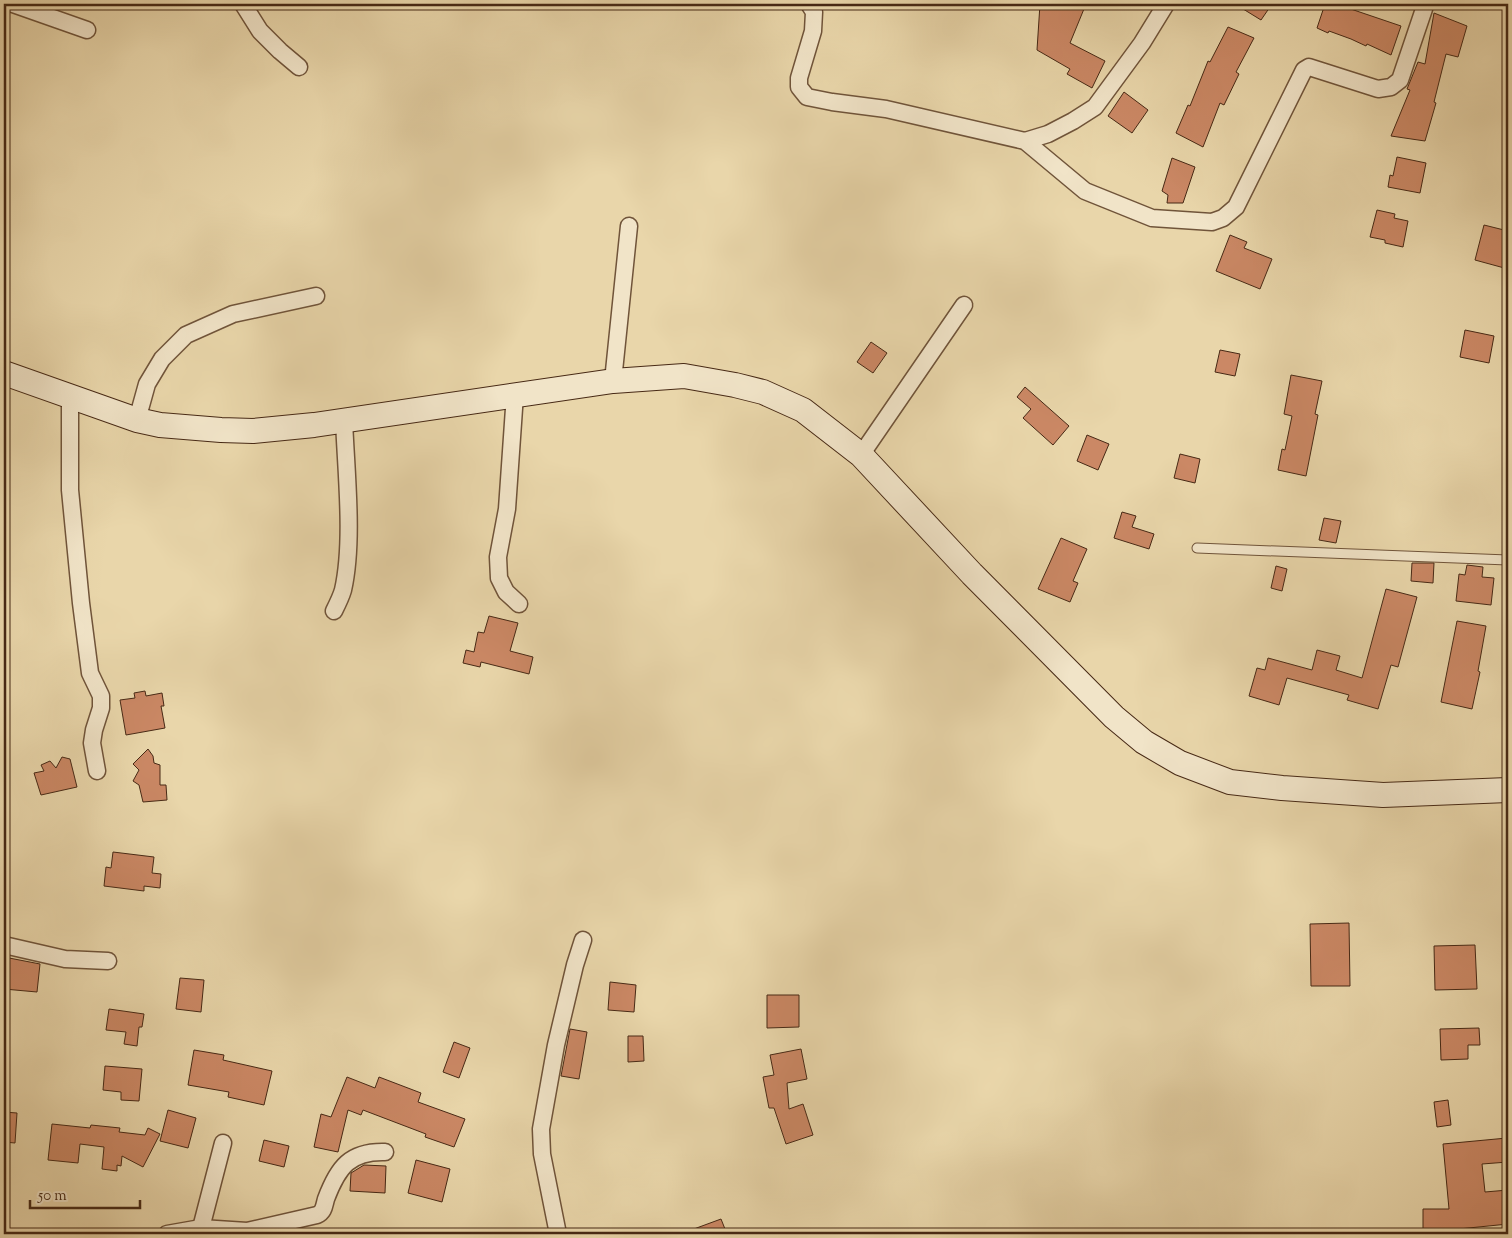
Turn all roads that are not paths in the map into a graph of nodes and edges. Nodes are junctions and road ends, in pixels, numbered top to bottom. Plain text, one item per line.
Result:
1 (13, 4) edge
2 (243, 4) edge
3 (809, 4) edge
4 (1166, 4) edge
5 (1424, 9) dead end
6 (87, 30) dead end
7 (299, 67) dead end
8 (1025, 141) junction
9 (629, 226) dead end
10 (316, 296) dead end
11 (964, 306) dead end
12 (4, 373) edge
13 (613, 381) junction
14 (515, 394) junction
15 (70, 397) junction
16 (137, 420) junction
17 (344, 420) junction
18 (861, 455) junction
19 (1198, 548) dead end
20 (1508, 560) edge
21 (520, 604) dead end
22 (334, 612) dead end
23 (97, 771) dead end
24 (1508, 790) edge
25 (583, 940) dead end
26 (4, 944) edge
27 (108, 961) dead end
28 (223, 1143) dead end
29 (385, 1152) dead end
30 (201, 1228) junction
31 (168, 1234) edge
32 (558, 1234) edge

1 - 6 street
2 - 7 street
3 - 8 street
4 - 8 street
5 - 8 street
9 - 13 street
10 - 16 street
11 - 18 street
12 - 15 street
13 - 14 street
13 - 18 street
14 - 17 street
14 - 21 street
15 - 16 street
15 - 23 street
16 - 17 street
17 - 22 street
18 - 24 street
19 - 20 lane
25 - 32 street
26 - 27 street
28 - 30 street
29 - 30 street
30 - 31 street

